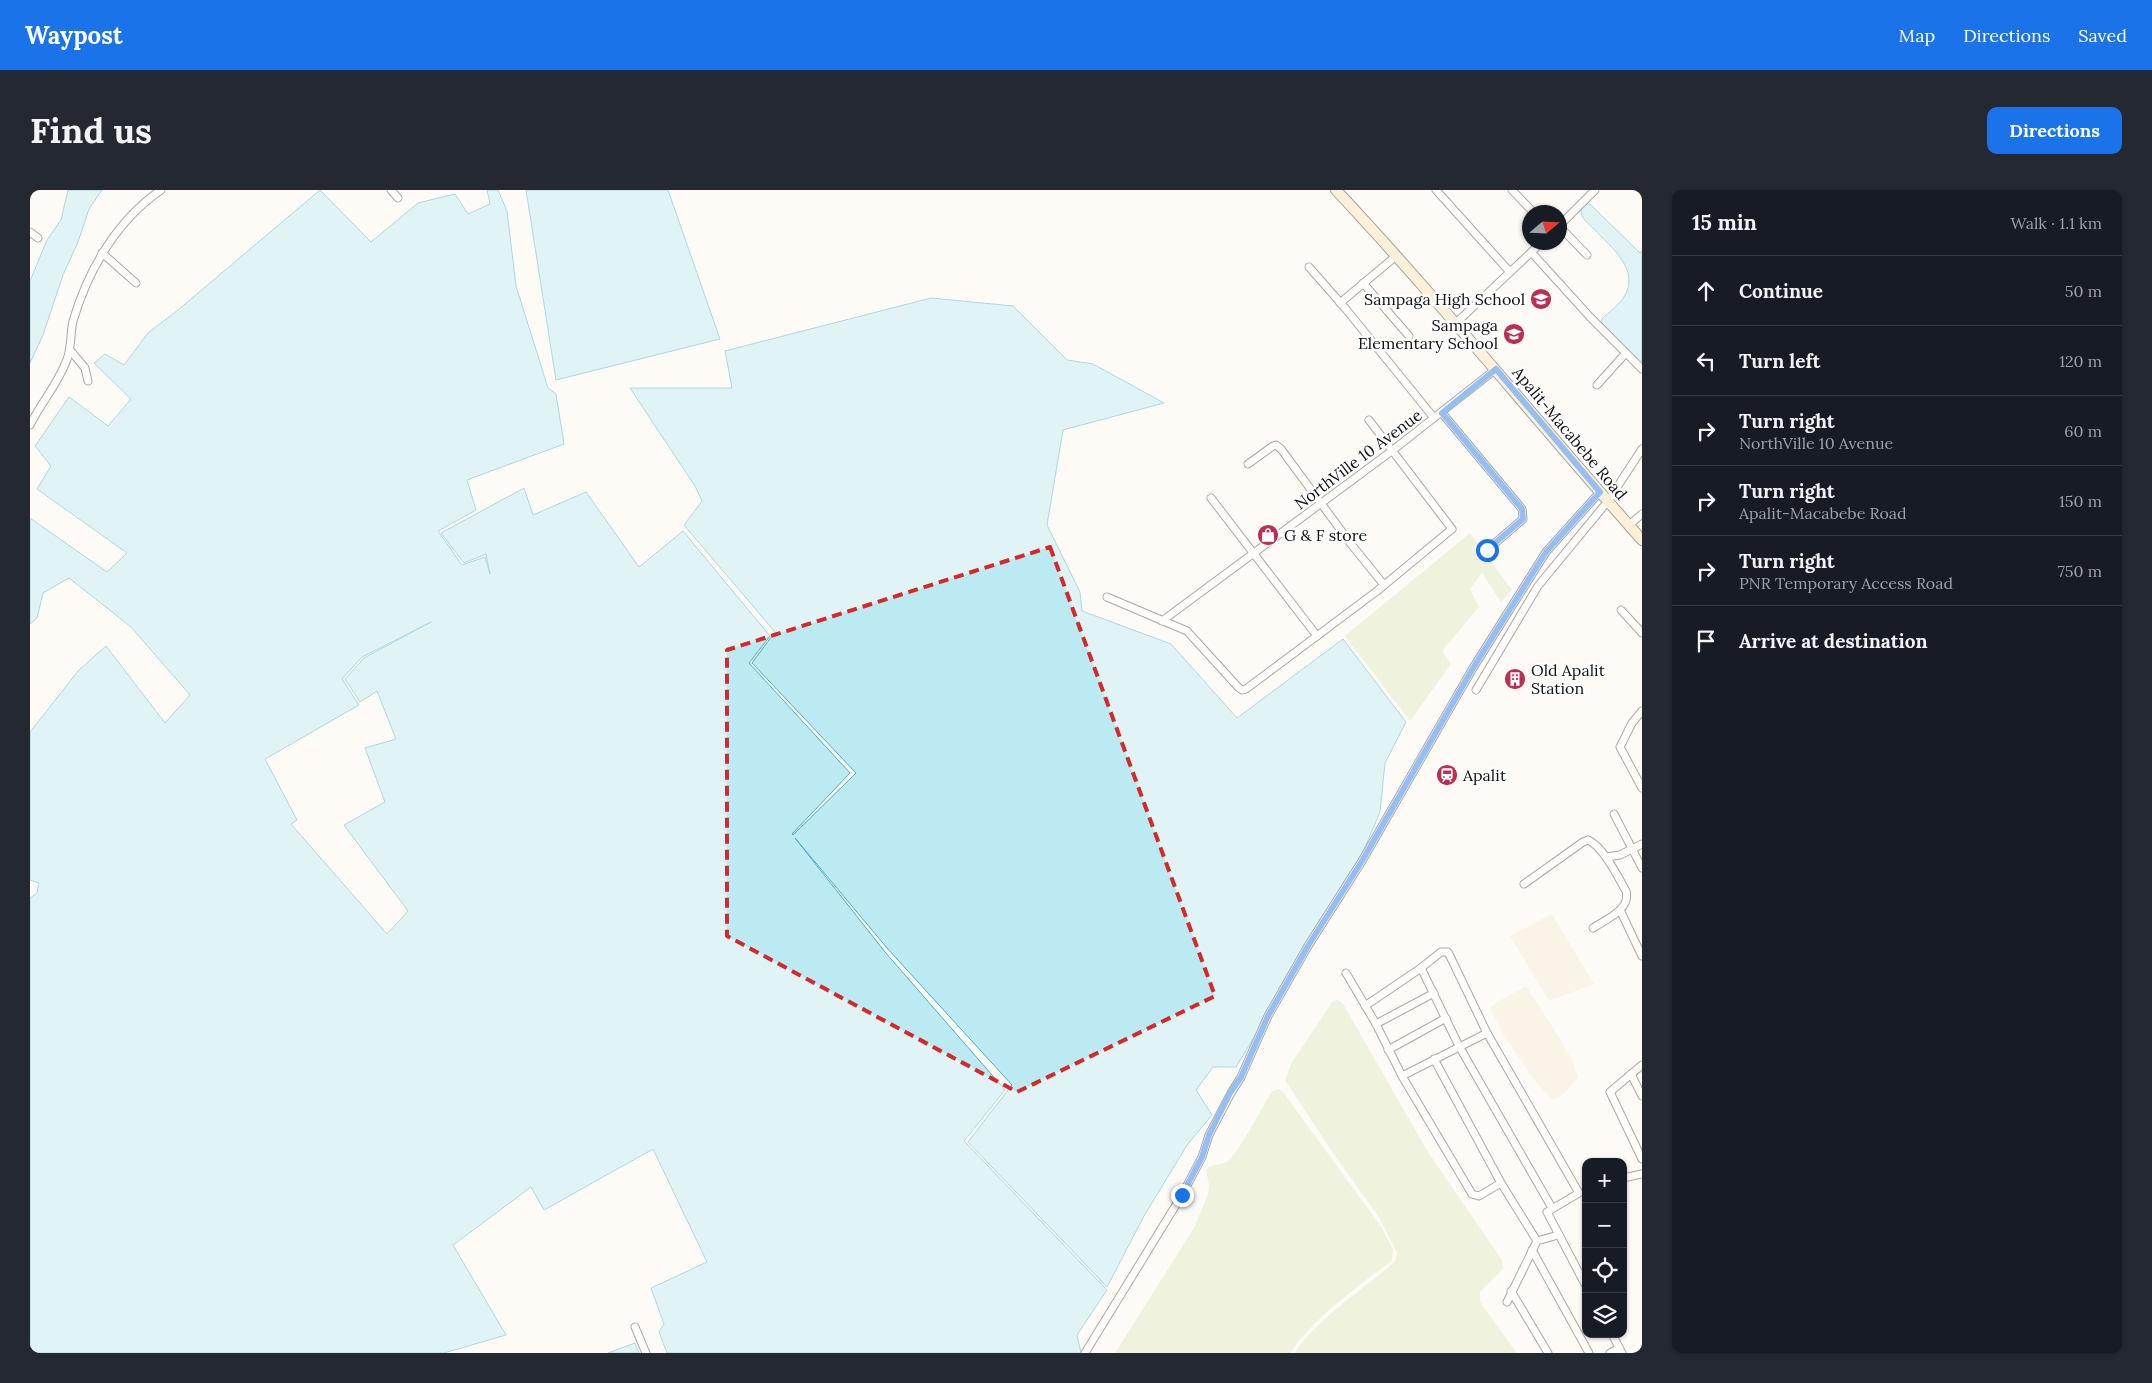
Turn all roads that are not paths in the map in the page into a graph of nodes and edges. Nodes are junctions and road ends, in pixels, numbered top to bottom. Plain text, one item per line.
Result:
1 (161, 190) edge
2 (391, 190) edge
3 (1336, 190) edge
4 (1436, 190) edge
5 (1512, 190) edge
6 (1591, 191) edge
7 (398, 198) dead end
8 (1526, 205) edge
9 (1567, 218) edge
10 (30, 232) edge
11 (1567, 234) edge
12 (38, 238) dead end
13 (1535, 250) edge
14 (102, 253) junction
15 (1532, 253) junction
16 (1587, 255) dead end
17 (1396, 256) junction
18 (1309, 267) dead end
19 (1510, 271) junction
20 (136, 283) dead end
21 (1363, 283) junction
22 (1340, 303) junction
23 (1456, 323) junction
24 (1409, 336) dead end
25 (70, 350) junction
26 (1625, 354) junction
27 (1496, 369) junction
28 (1642, 369) edge
29 (88, 381) dead end
30 (1596, 385) dead end
31 (1442, 413) junction
32 (1434, 418) junction
33 (1369, 420) dead end
34 (30, 425) edge
35 (1642, 449) edge
36 (1393, 450) junction
37 (1248, 464) dead end
38 (1600, 492) junction
39 (1211, 498) dead end
40 (1608, 501) junction
41 (1321, 504) junction
42 (1642, 514) edge
43 (1629, 525) junction
44 (1642, 540) edge
45 (1487, 550) dead end
46 (1254, 554) junction
47 (1384, 585) junction
48 (1107, 597) dead end
49 (1621, 610) dead end
50 (1162, 621) junction
51 (1642, 633) edge
52 (1317, 636) junction
53 (1476, 690) dead end
54 (1642, 712) edge
55 (1642, 788) edge
56 (1614, 814) dead end
57 (1642, 844) edge
58 (1632, 850) junction
59 (1606, 857) junction
60 (1642, 868) edge
61 (1524, 884) dead end
62 (1620, 910) junction
63 (1593, 928) dead end
64 (1642, 956) edge
65 (1421, 968) junction
66 (1346, 973) dead end
67 (1434, 994) junction
68 (1365, 1006) junction
69 (1446, 1018) junction
70 (1376, 1024) junction
71 (1487, 1032) junction
72 (1459, 1046) junction
73 (1388, 1050) junction
74 (1434, 1059) junction
75 (1642, 1065) edge
76 (1631, 1074) junction
77 (1402, 1076) junction
78 (1642, 1096) edge
79 (1642, 1159) edge
80 (1642, 1174) edge
81 (1627, 1177) edge
82 (1501, 1183) junction
83 (1582, 1191) edge
84 (1552, 1208) junction
85 (1558, 1235) junction
86 (1537, 1241) junction
87 (1532, 1250) junction
88 (1582, 1279) edge
89 (1511, 1291) junction
90 (1507, 1302) dead end
91 (635, 1327) dead end
92 (1614, 1338) edge
93 (1621, 1351) edge
94 (646, 1353) edge
95 (1085, 1353) edge
96 (1548, 1353) edge
97 (1589, 1353) edge
98 (1610, 1353) edge

1 - 14 street
2 - 7 street
3 - 17 main road, Apalit-Macabebe Road
4 - 19 street
5 - 8 street
6 - 9 street
10 - 12 street
11 - 16 street
13 - 15 street
14 - 20 street
14 - 25 street
15 - 19 street
15 - 26 street
17 - 21 street
17 - 23 main road, Apalit-Macabebe Road
18 - 22 street
19 - 23 street
21 - 22 street
21 - 24 street
22 - 32 street
23 - 27 main road, Apalit-Macabebe Road
25 - 29 street
25 - 34 street
26 - 28 street
26 - 30 street
27 - 31 street, NorthVille 10 Avenue
27 - 38 main road, Apalit-Macabebe Road
31 - 32 street, NorthVille 10 Avenue
31 - 45 street
32 - 36 street, NorthVille 10 Avenue
33 - 36 street
35 - 40 street
36 - 41 street, NorthVille 10 Avenue
36 - 47 street
37 - 41 street
38 - 40 main road, Apalit-Macabebe Road
38 - 95 street
39 - 46 street
40 - 43 main road, Apalit-Macabebe Road
40 - 53 street
41 - 46 street, NorthVille 10 Avenue
41 - 47 street
42 - 43 street
43 - 44 main road, Apalit-Macabebe Road
46 - 50 street, NorthVille 10 Avenue
46 - 52 street
47 - 52 street
48 - 50 street
49 - 51 street
50 - 52 street
54 - 55 street
56 - 58 street
57 - 58 street
58 - 59 street
58 - 60 street
59 - 61 street
59 - 62 street
62 - 63 street
62 - 64 street
65 - 67 street
65 - 68 street
65 - 71 street
66 - 68 street
67 - 69 street
67 - 70 street
68 - 70 street
69 - 72 street
69 - 73 street
70 - 73 street
71 - 72 street
71 - 83 street
72 - 74 street
72 - 84 street
73 - 77 street
74 - 77 street
74 - 82 street
75 - 76 street
76 - 78 street
76 - 79 street
77 - 82 street
80 - 81 street
82 - 86 street
83 - 84 street
84 - 85 street
85 - 86 street
85 - 88 street
86 - 87 street
87 - 89 street
87 - 97 street
89 - 90 street
89 - 96 street
91 - 94 street
92 - 93 street
93 - 98 street

